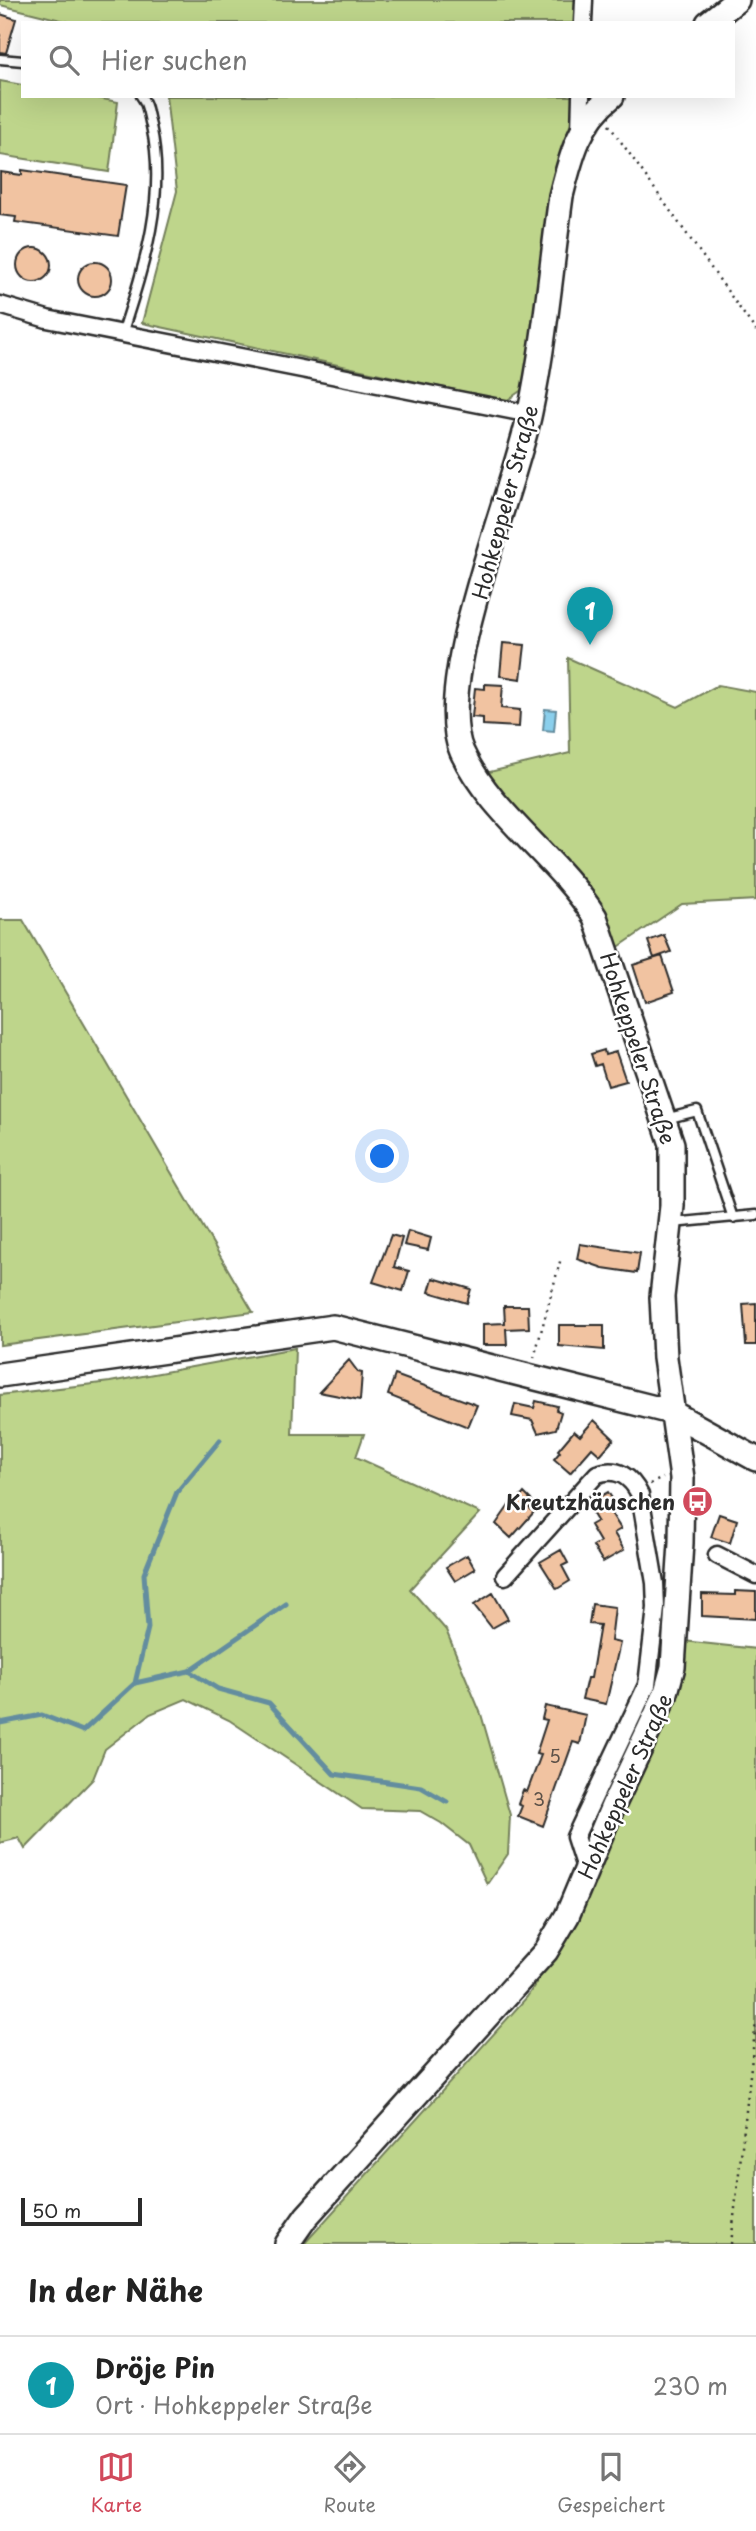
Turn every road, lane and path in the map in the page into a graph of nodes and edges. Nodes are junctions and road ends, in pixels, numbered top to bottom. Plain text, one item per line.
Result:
1 (584, 0) edge
2 (737, 0) edge
3 (583, 21) edge
4 (711, 21) edge
5 (0, 59) edge
6 (21, 61) edge
7 (142, 98) edge
8 (597, 100) edge
9 (0, 305) edge
10 (123, 331) junction
11 (756, 331) edge
12 (530, 414) junction
13 (666, 1119) junction
14 (756, 1215) edge
15 (733, 1218) junction
16 (670, 1223) junction
17 (561, 1258) dead end
18 (529, 1374) junction
19 (0, 1375) edge
20 (671, 1412) junction
21 (756, 1459) edge
22 (717, 1555) dead end
23 (756, 1575) edge
24 (505, 1576) dead end
25 (586, 1871) junction
26 (756, 2022) edge
27 (286, 2244) edge
28 (731, 2244) edge

1 - 3 street
2 - 4 street
5 - 6 lane
7 - 10 lane
8 - 11 path
8 - 12 street, Hohkeppeler Straße
9 - 10 street
10 - 12 street
12 - 13 street, Hohkeppeler Straße
13 - 15 lane
13 - 16 street, Hohkeppeler Straße
14 - 15 lane
15 - 16 lane
16 - 20 street, Hohkeppeler Straße
17 - 18 path
18 - 19 street
18 - 20 street
20 - 21 street
20 - 25 street, Hohkeppeler Straße
22 - 23 street
24 - 25 street
25 - 27 street, Hohkeppeler Straße
26 - 28 path

